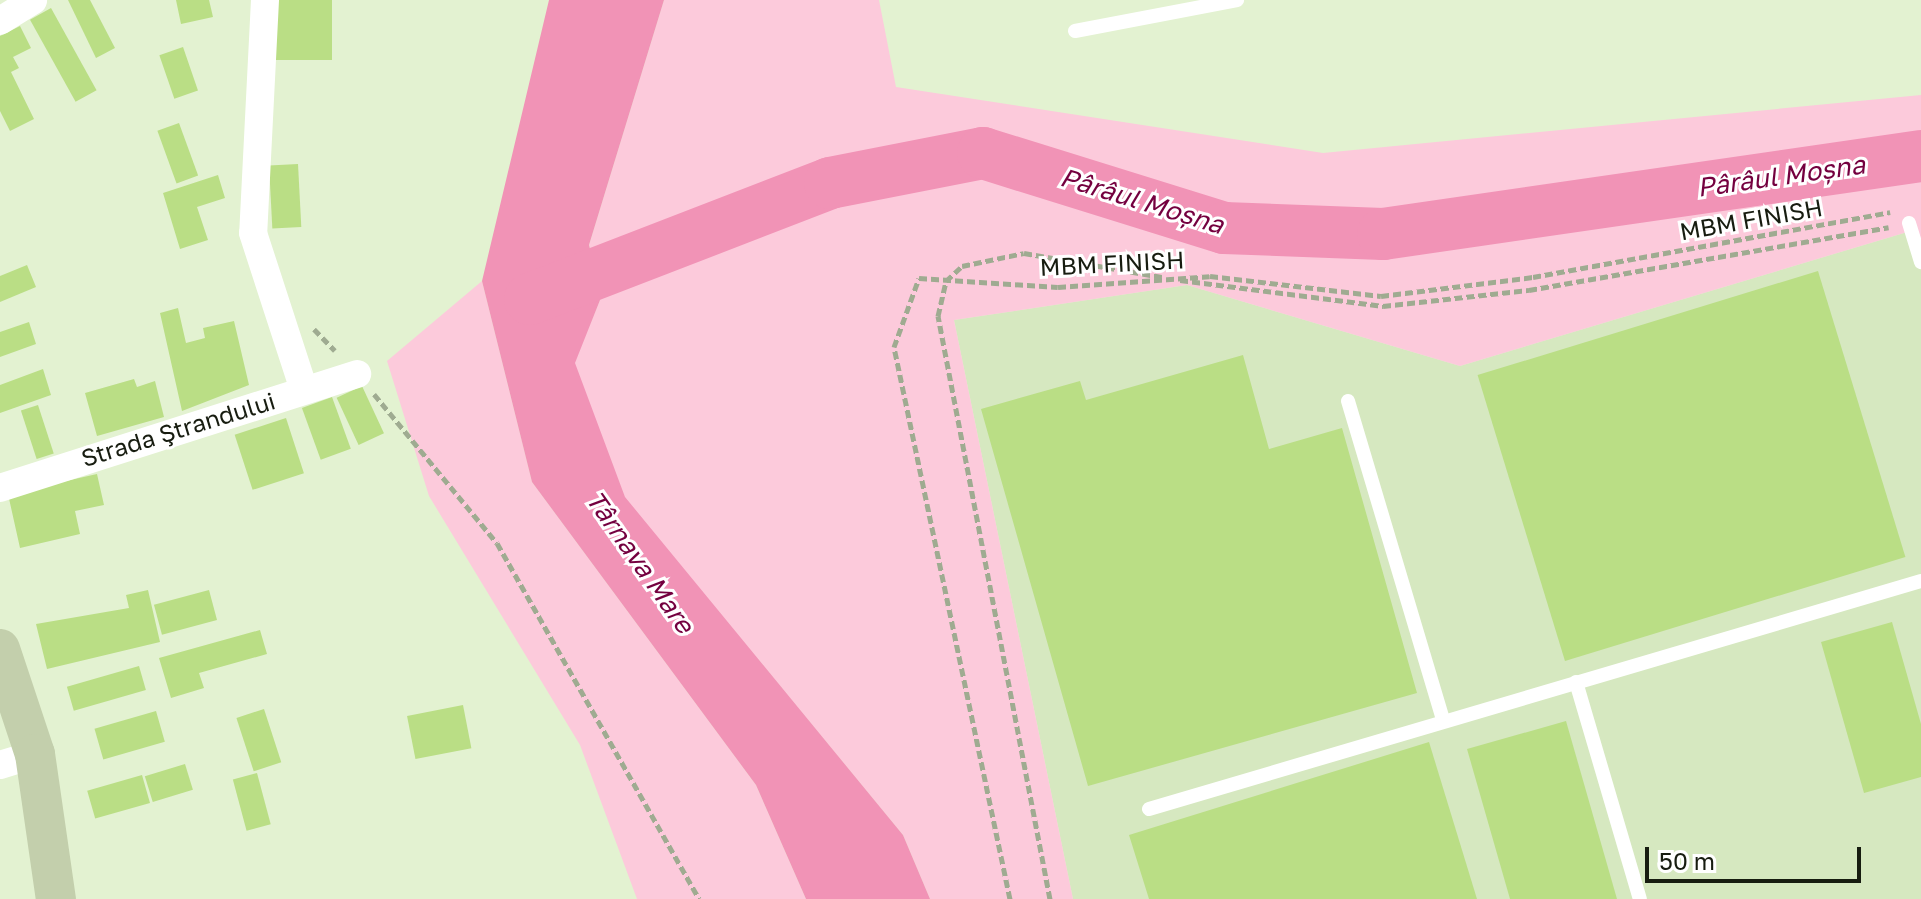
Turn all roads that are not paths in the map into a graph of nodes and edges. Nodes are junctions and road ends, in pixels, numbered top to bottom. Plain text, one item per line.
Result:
1 (33, 0) edge
2 (265, 0) edge
3 (1237, 0) edge
4 (1, 19) edge
5 (1075, 31) dead end
6 (1909, 223) road end
7 (1921, 262) edge
8 (357, 374) road end
9 (304, 390) junction
10 (1348, 401) dead end
11 (0, 488) edge
12 (1921, 581) edge
13 (0, 649) edge
14 (1576, 682) junction
15 (1443, 720) junction
16 (18, 760) edge
17 (1149, 809) dead end
18 (56, 899) edge
19 (1640, 899) edge

1 - 4 street
2 - 9 street
3 - 5 lane
6 - 7 lane
8 - 9 street, Strada Ştrandului
9 - 11 street, Strada Ştrandului
10 - 15 lane
12 - 14 lane
13 - 16 main road
14 - 15 lane
14 - 19 lane
15 - 17 lane
16 - 18 main road

